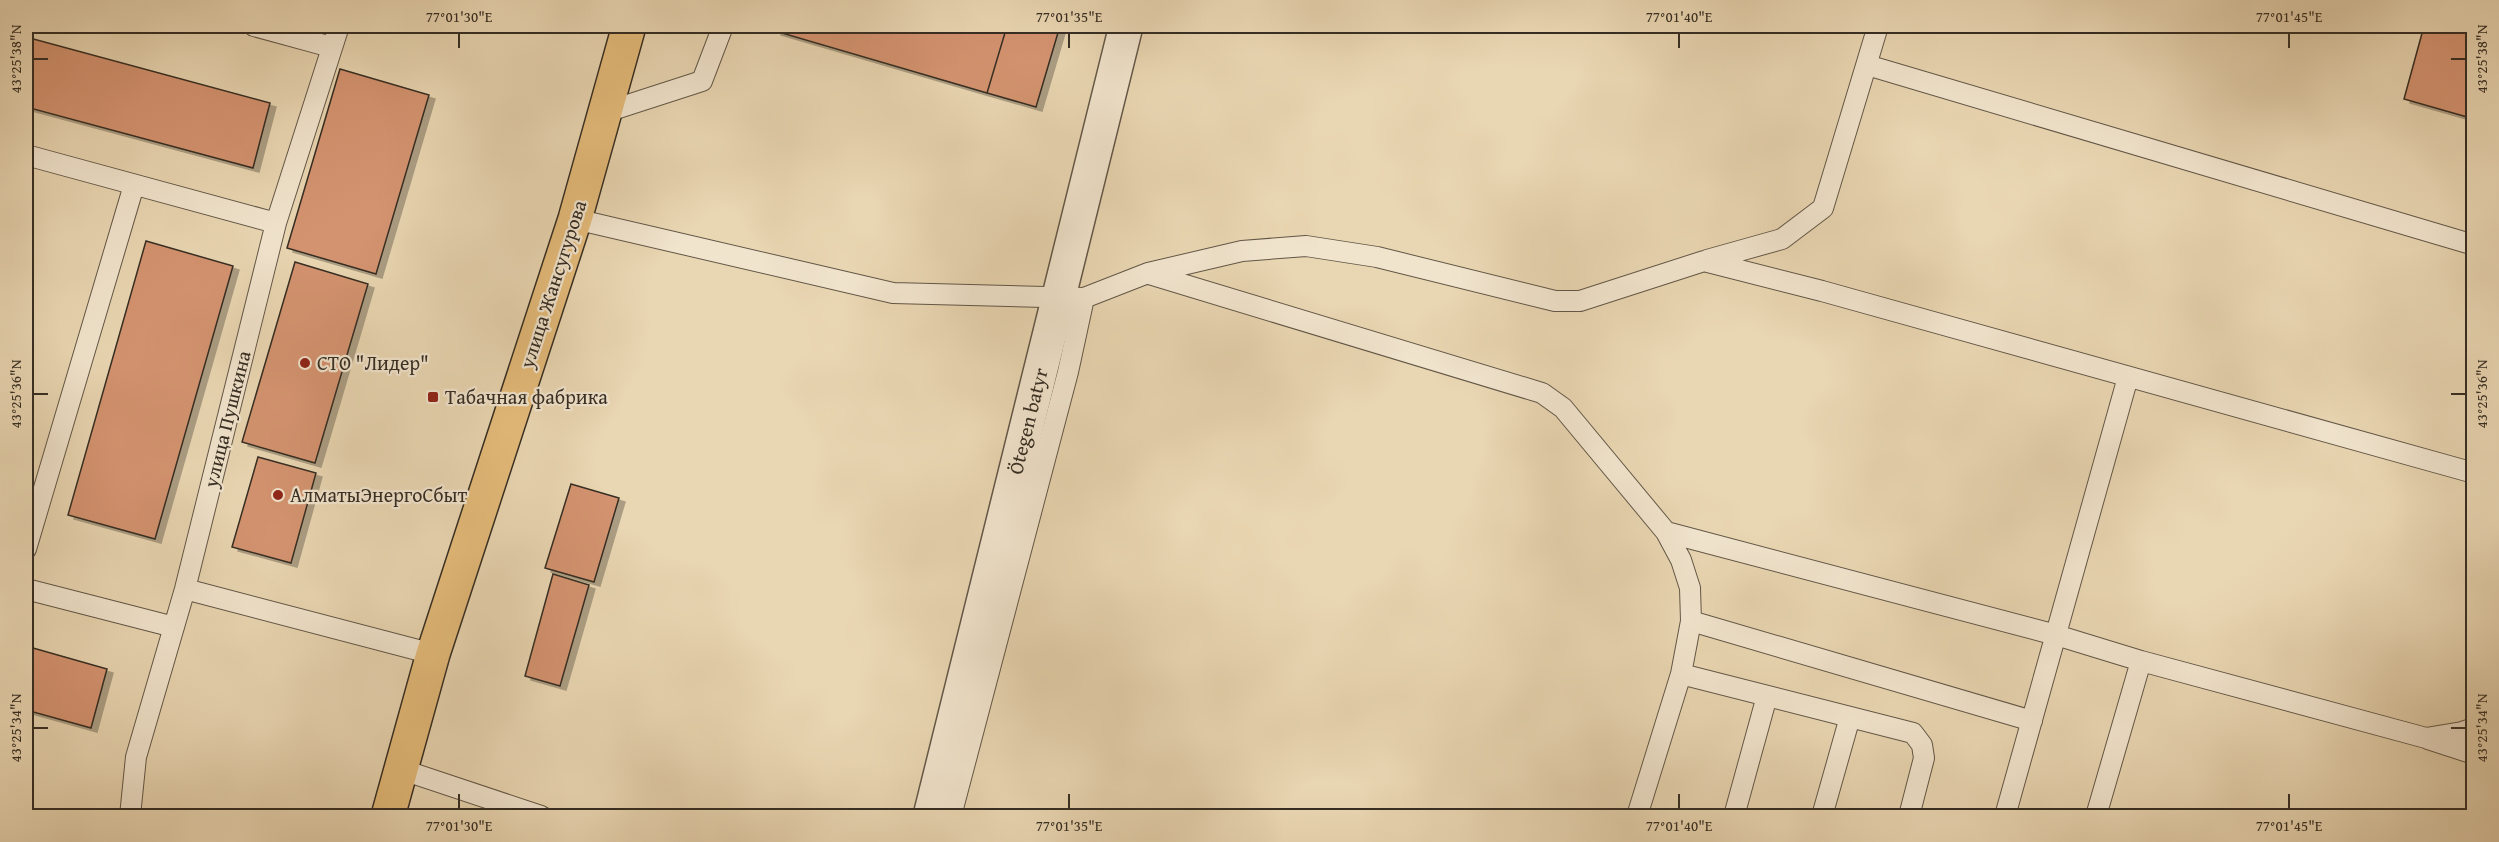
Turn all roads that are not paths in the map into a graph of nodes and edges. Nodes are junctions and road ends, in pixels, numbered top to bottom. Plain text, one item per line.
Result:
1 (255, 26) edge
2 (339, 26) edge
3 (629, 26) edge
4 (723, 26) edge
5 (1125, 26) edge
6 (1878, 26) edge
7 (331, 47) junction
8 (1867, 65) junction
9 (603, 112) junction
10 (26, 155) edge
11 (134, 185) junction
12 (575, 219) junction
13 (276, 223) junction
14 (2474, 245) edge
15 (1704, 261) junction
16 (1148, 273) junction
17 (1084, 298) junction
18 (2128, 376) junction
19 (2474, 473) edge
20 (1666, 532) junction
21 (26, 549) edge
22 (26, 589) edge
23 (185, 589) junction
24 (1691, 621) junction
25 (174, 627) junction
26 (2056, 635) junction
27 (433, 654) junction
28 (2141, 661) junction
29 (1681, 674) junction
30 (1767, 696) junction
31 (1850, 717) junction
32 (2032, 721) junction
33 (2474, 728) edge
34 (2426, 738) junction
35 (2474, 754) edge
36 (400, 769) junction
37 (130, 816) edge
38 (388, 816) edge
39 (541, 816) edge
40 (930, 816) edge
41 (951, 816) edge
42 (1637, 816) edge
43 (1734, 816) edge
44 (1822, 816) edge
45 (1909, 816) edge
46 (2005, 816) edge
47 (2096, 816) edge

1 - 7 lane
2 - 7 lane, улица Пушкина
3 - 9 main road, улица Жансугурова
4 - 9 lane
5 - 40 street, Ötegen batyr
6 - 8 lane
7 - 13 lane, улица Пушкина
8 - 14 lane
8 - 15 lane
9 - 12 main road, улица Жансугурова
10 - 11 lane
11 - 13 lane
11 - 21 lane
12 - 17 lane
12 - 27 main road, улица Жансугурова
13 - 23 lane, улица Пушкина
15 - 16 lane
15 - 18 lane
16 - 17 lane
16 - 20 lane
17 - 41 lane
18 - 19 lane
18 - 26 lane
20 - 24 lane
20 - 26 lane
22 - 25 lane
23 - 25 lane, улица Пушкина
23 - 27 lane
24 - 29 lane
24 - 32 lane
25 - 37 lane, улица Пушкина
26 - 28 lane
26 - 32 lane
27 - 36 main road, улица Жансугурова
28 - 34 lane
28 - 47 lane
29 - 30 lane
29 - 42 lane
30 - 31 lane
30 - 43 lane
31 - 44 lane
31 - 45 lane
32 - 46 lane
33 - 34 lane
34 - 35 lane
36 - 38 main road, улица Жансугурова
36 - 39 lane

